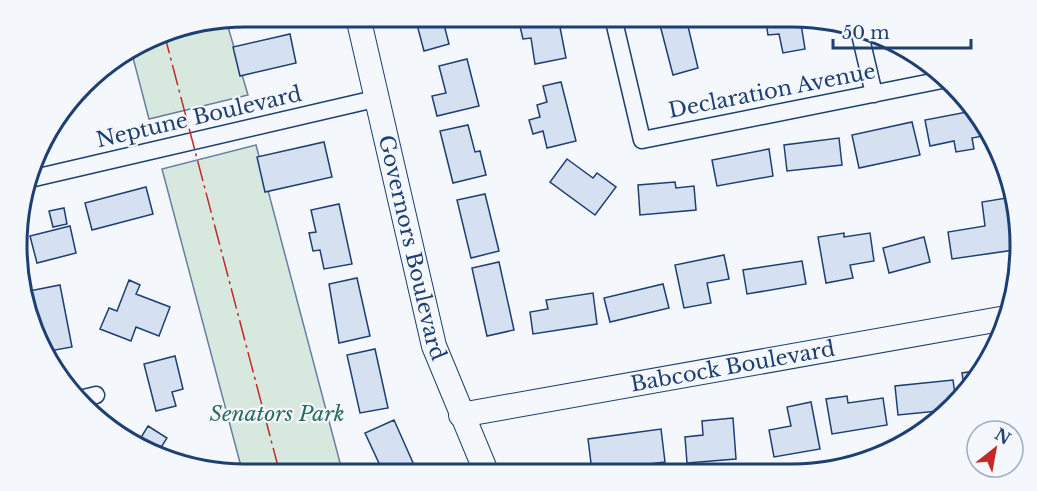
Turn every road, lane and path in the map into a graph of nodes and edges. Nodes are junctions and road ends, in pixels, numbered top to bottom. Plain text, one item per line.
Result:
1 (361, 27) edge
2 (616, 27) edge
3 (861, 39) edge
4 (936, 81) edge
5 (874, 94) junction
6 (379, 98) junction
7 (38, 177) edge
8 (997, 320) edge
9 (461, 415) junction
10 (483, 464) edge

1 - 6 street, Governors Boulevard
2 - 5 street, Declaration Avenue
3 - 5 street
4 - 5 street, Declaration Avenue
6 - 7 street, Neptune Boulevard
6 - 9 street, Governors Boulevard
8 - 9 street, Babcock Boulevard
9 - 10 street, Governors Boulevard

